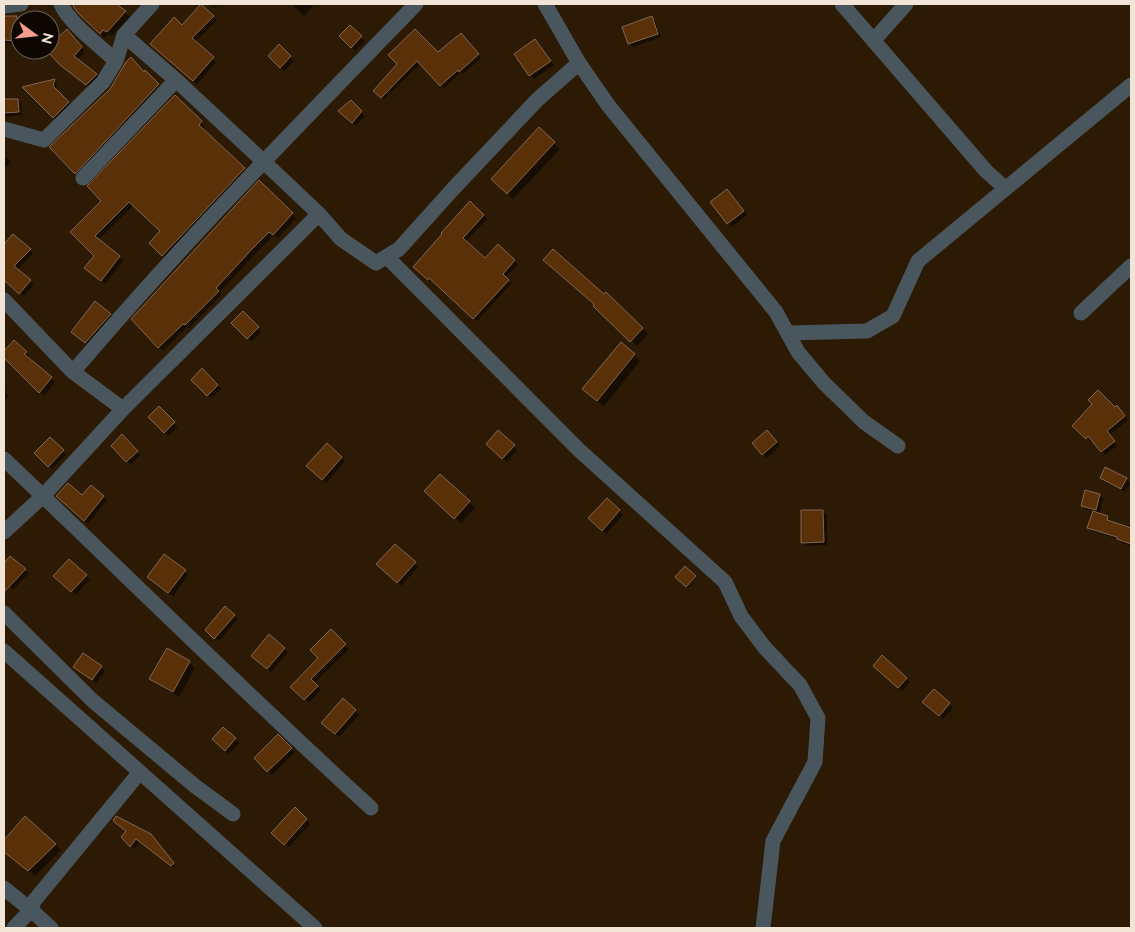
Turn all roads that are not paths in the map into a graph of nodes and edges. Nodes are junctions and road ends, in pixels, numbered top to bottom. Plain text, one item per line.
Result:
1 (21, 4) edge
2 (61, 4) edge
3 (152, 4) edge
4 (416, 4) edge
5 (545, 4) edge
6 (842, 4) edge
7 (906, 4) edge
8 (4, 6) edge
9 (124, 35) junction
10 (874, 40) junction
11 (116, 61) junction
12 (579, 63) junction
13 (176, 80) junction
14 (1131, 85) edge
15 (4, 128) edge
16 (264, 162) junction
17 (83, 178) dead end
18 (1005, 188) junction
19 (319, 214) junction
20 (386, 257) junction
21 (1131, 266) edge
22 (4, 300) edge
23 (1081, 312) dead end
24 (788, 333) junction
25 (73, 372) junction
26 (123, 409) junction
27 (898, 446) dead end
28 (4, 459) edge
29 (43, 496) junction
30 (4, 532) edge
31 (4, 613) edge
32 (4, 651) edge
33 (140, 772) junction
34 (371, 808) dead end
35 (233, 814) dead end
36 (4, 888) edge
37 (31, 910) junction
38 (14, 928) edge
39 (51, 928) edge
40 (315, 928) edge
41 (763, 928) edge

1 - 8 street
2 - 11 street
3 - 9 street
4 - 16 street
5 - 12 street
6 - 10 street
7 - 10 street
9 - 11 street
9 - 13 street
10 - 18 street
11 - 15 street
12 - 20 street
12 - 24 street
13 - 16 street
13 - 17 street
14 - 18 street
16 - 19 street
16 - 25 street
18 - 24 street
19 - 20 street
19 - 26 street
20 - 41 street
21 - 23 street
22 - 25 street
24 - 27 street
25 - 26 street
26 - 29 street
28 - 29 street
29 - 30 street
29 - 34 street
31 - 35 street
32 - 33 street
33 - 37 street
33 - 40 street
36 - 37 street
37 - 38 street
37 - 39 street

